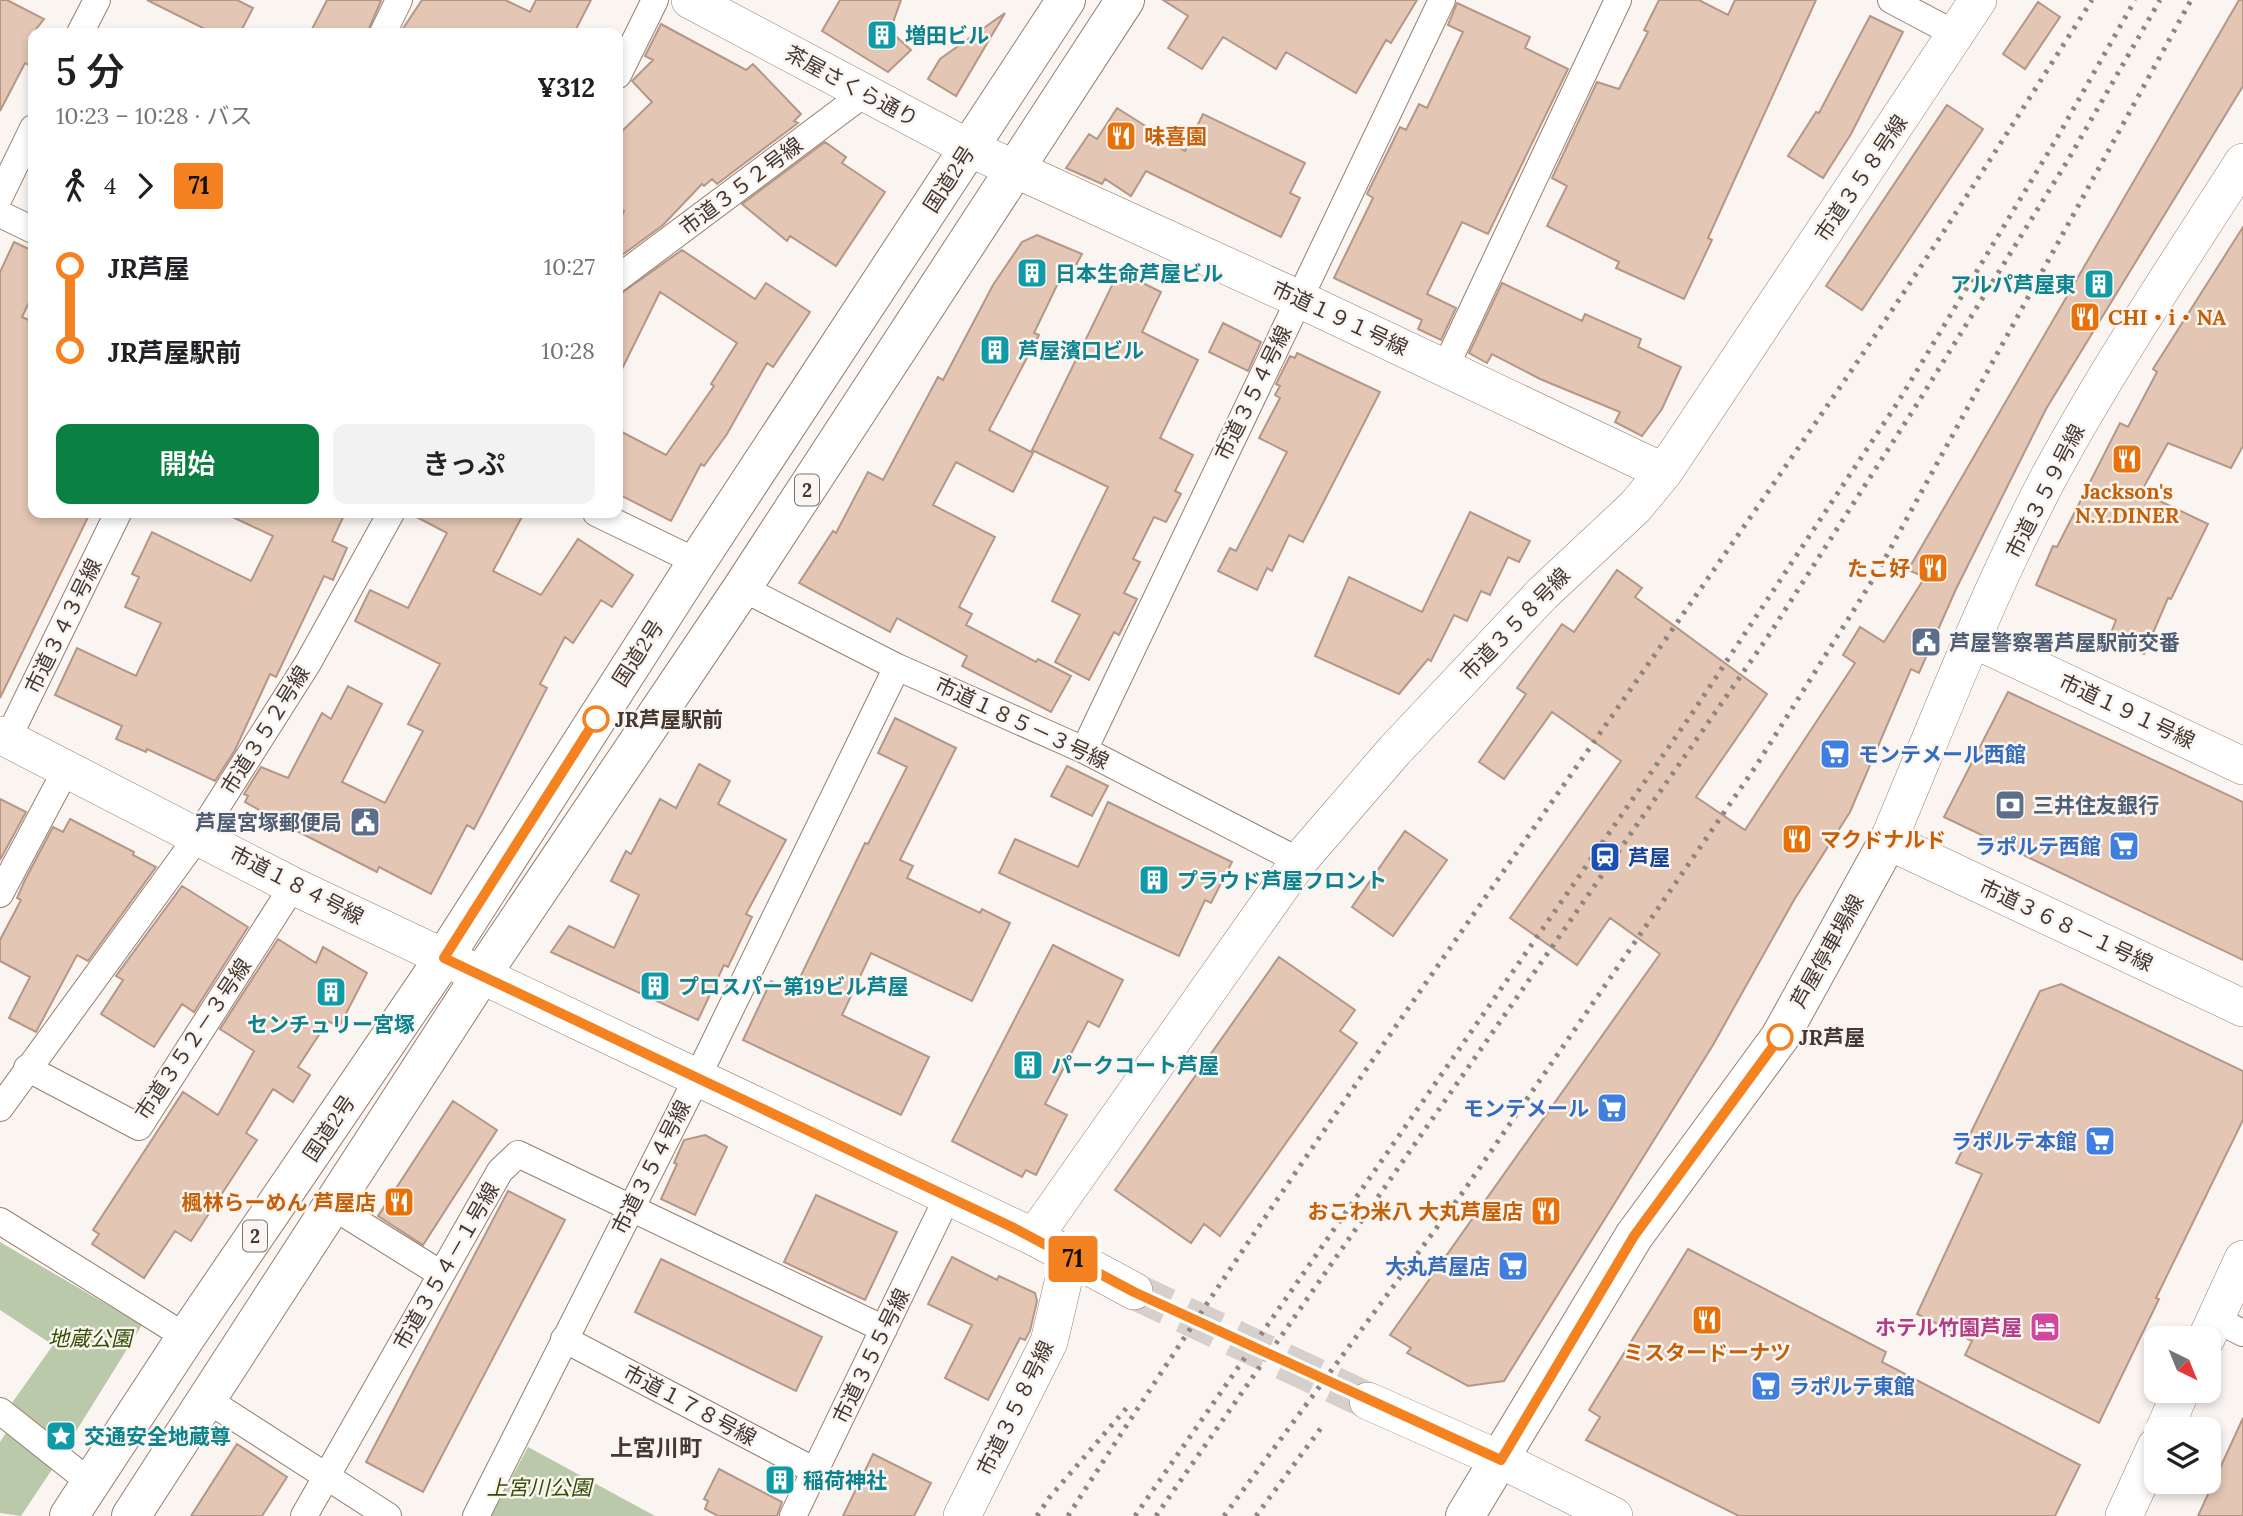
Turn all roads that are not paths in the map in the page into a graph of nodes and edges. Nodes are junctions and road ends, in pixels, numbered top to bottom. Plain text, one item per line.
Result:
1 (97, 0) edge
2 (399, 0) edge
3 (655, 0) edge
4 (690, 0) edge
5 (1066, 0) edge
6 (1125, 0) edge
7 (1442, 0) edge
8 (1618, 0) edge
9 (1891, 0) edge
10 (1978, 0) edge
11 (83, 28) edge
12 (385, 28) edge
13 (1957, 35) junction
14 (623, 65) edge
15 (865, 93) junction
16 (28, 138) edge
17 (970, 148) junction
18 (1015, 167) junction
19 (2241, 171) edge
20 (0, 196) edge
21 (0, 214) edge
22 (28, 228) edge
23 (623, 274) edge
24 (1299, 299) junction
25 (1445, 368) junction
26 (1664, 472) junction
27 (115, 518) edge
28 (388, 518) edge
29 (606, 518) edge
30 (697, 562) junction
31 (742, 588) junction
32 (1973, 639) junction
33 (897, 667) junction
34 (4, 736) edge
35 (1084, 750) junction
36 (2243, 766) edge
37 (67, 768) junction
38 (199, 835) junction
39 (1888, 841) junction
40 (1299, 861) junction
41 (293, 886) junction
42 (0, 894) edge
43 (444, 958) junction
44 (482, 974) junction
45 (2243, 1008) edge
46 (27, 1068) junction
47 (696, 1078) junction
48 (0, 1108) edge
49 (948, 1196) junction
50 (332, 1206) junction
51 (631, 1206) junction
52 (0, 1221) edge
53 (1034, 1237) junction
54 (1069, 1257) junction
55 (2243, 1259) edge
56 (441, 1274) junction
57 (1134, 1292) tunnel mouth
58 (884, 1329) junction
59 (2221, 1330) edge
60 (186, 1337) junction
61 (564, 1339) junction
62 (206, 1399) junction
63 (1368, 1401) tunnel mouth
64 (0, 1412) edge
65 (1501, 1460) junction
66 (815, 1471) junction
67 (2144, 1472) edge
68 (327, 1475) junction
69 (91, 1483) junction
70 (69, 1516) edge
71 (131, 1516) edge
72 (304, 1516) edge
73 (388, 1516) edge
74 (476, 1516) edge
75 (793, 1516) edge
76 (962, 1516) edge
77 (1465, 1516) edge
78 (1614, 1516) edge
79 (2124, 1516) edge

1 - 11 street
2 - 12 street
3 - 14 street
4 - 15 street, 茶屋さくら通り
5 - 17 main road, 国道2号 / 2
6 - 18 main road, 2
7 - 24 street, 市道３５４号線
8 - 25 street
9 - 13 street
10 - 13 street, 市道３５８号線
13 - 26 street, 市道３５８号線
15 - 17 street, 茶屋さくら通り
15 - 23 street, 市道３５２号線
16 - 20 street
17 - 18 street, 茶屋さくら通り
17 - 30 main road, 国道2号 / 2
18 - 24 street, 市道１９１号線
18 - 31 main road, 2
19 - 32 street, 市道３５９号線
21 - 22 street
24 - 25 street, 市道１９１号線
24 - 35 street, 市道３５４号線
25 - 26 street, 市道１９１号線
26 - 40 street, 市道３５８号線
27 - 34 street, 市道３４３号線
28 - 38 street, 市道３５２号線
29 - 30 street
30 - 43 main road, 国道2号 / 2
31 - 33 street, 市道１８５－３号線
31 - 44 main road, 2
32 - 36 street, 市道１９１号線
32 - 39 street, 市道３５９号線
33 - 35 street, 市道１８５－３号線
33 - 47 street, 市道３５４号線
34 - 37 street, 市道１８４号線
35 - 40 street, 市道１８５－３号線
37 - 38 street, 市道１８４号線
37 - 42 street
38 - 41 street, 市道１８４号線
38 - 46 street, 市道３５２号線
39 - 45 street, 市道３６８－１号線
39 - 65 main road, 芦屋停車場線
40 - 53 street, 市道３５８号線
41 - 43 street, 市道１８４号線
41 - 46 street, 市道３５２－３号線
43 - 44 street, 市道１８４号線
43 - 60 main road, 国道2号 / 2
44 - 47 street
44 - 50 main road, 2
46 - 48 street, 市道３５２号線
47 - 49 street
47 - 51 street, 市道３５４号線
49 - 53 street
49 - 58 street, 市道３５５号線
50 - 56 street
50 - 62 main road, 2
51 - 56 street, 市道３５４－１号線
51 - 58 street, 市道３５４－１号線
51 - 61 street, 市道３５４号線
52 - 60 street
53 - 54 street
54 - 57 street
54 - 76 street, 市道３５８号線
55 - 59 street
56 - 68 street, 市道３５４－１号線
58 - 66 street, 市道３５５号線
60 - 69 main road, 国道2号 / 2
61 - 66 street, 市道１７８号線
61 - 74 street, 市道３５４号線
62 - 68 street
62 - 71 main road, 2
63 - 65 street
64 - 69 street
65 - 77 main road, 芦屋停車場線
65 - 78 street
66 - 75 street, 市道３５５号線
67 - 79 street
68 - 72 street, 市道３５４－１号線
68 - 73 street
69 - 70 main road, 国道2号 / 2

